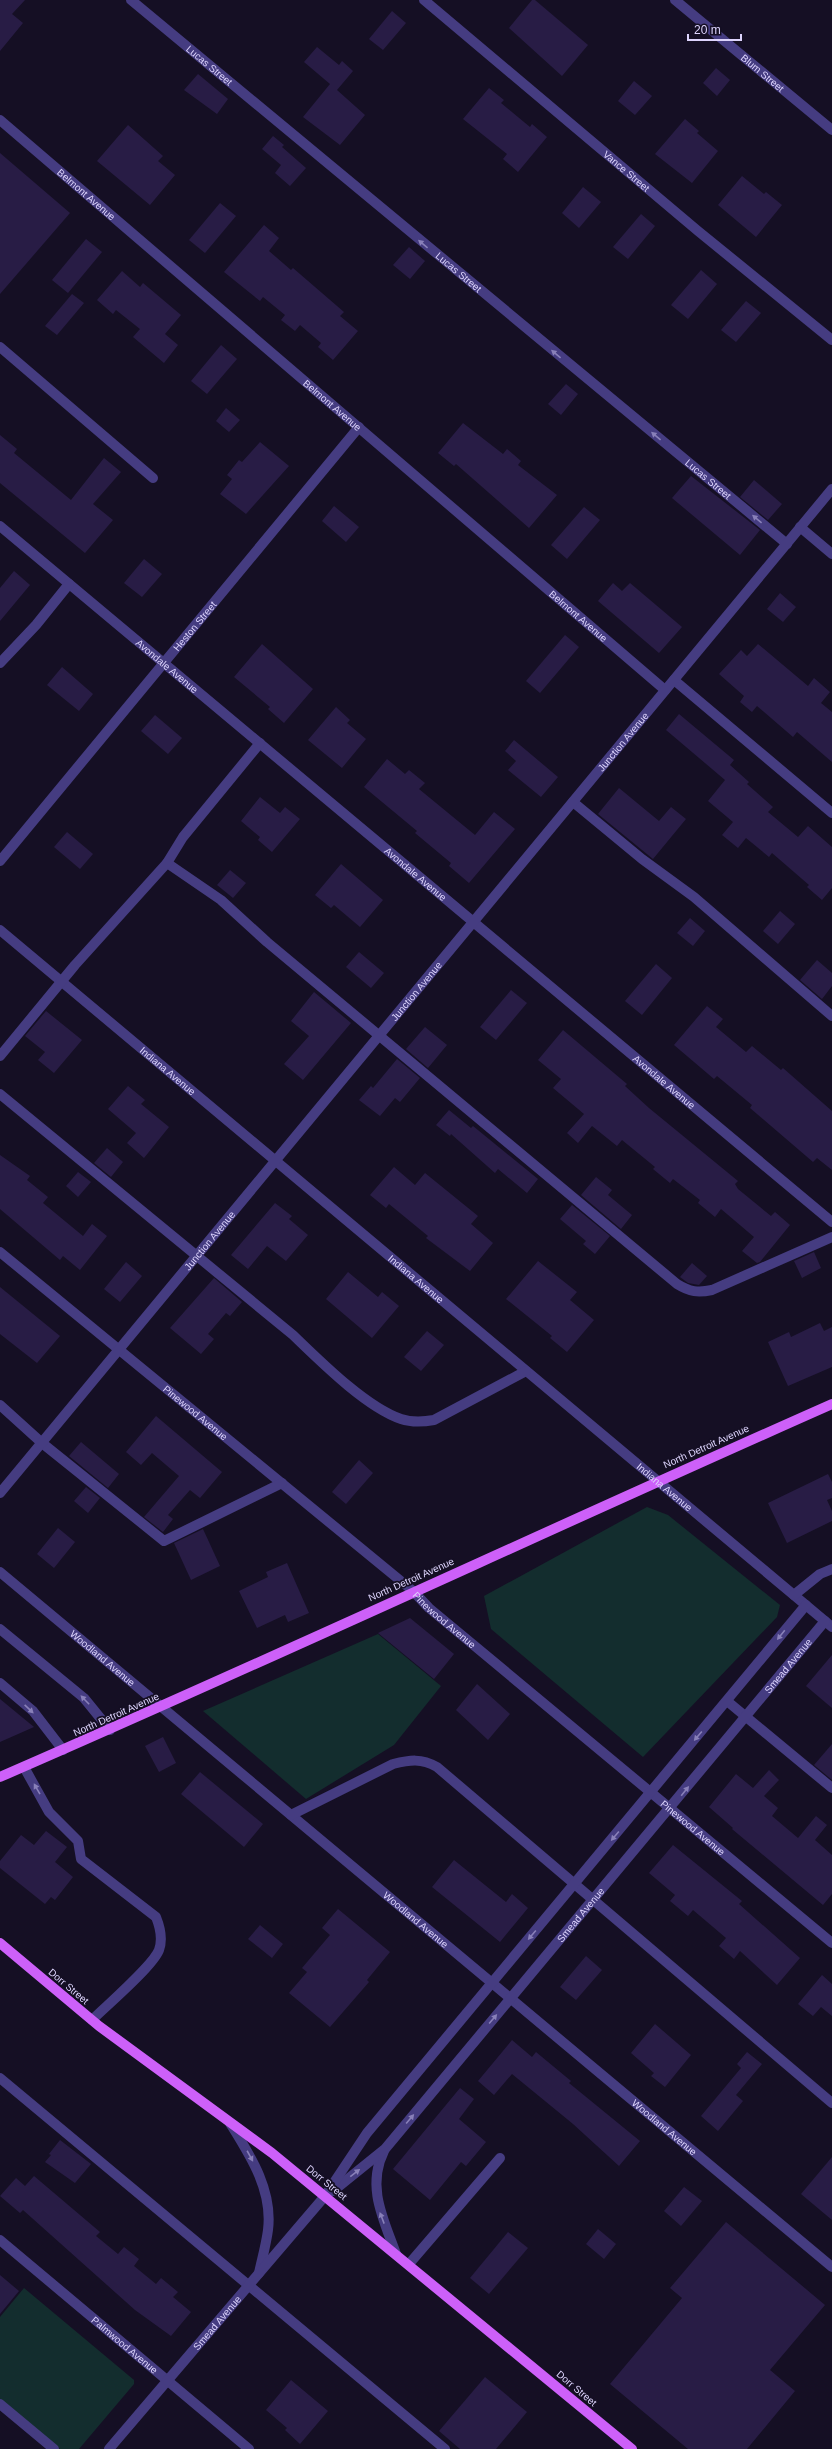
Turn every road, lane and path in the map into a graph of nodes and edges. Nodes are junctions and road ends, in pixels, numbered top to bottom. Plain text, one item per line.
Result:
1 (131, 0) edge
2 (424, 0) edge
3 (675, 0) edge
4 (0, 120) edge
5 (832, 130) edge
6 (832, 340) edge
7 (0, 347) edge
8 (359, 427) junction
9 (153, 478) dead end
10 (832, 489) edge
11 (0, 526) edge
12 (800, 527) junction
13 (787, 544) junction
14 (832, 554) edge
15 (69, 584) junction
16 (0, 663) edge
17 (164, 664) junction
18 (674, 680) junction
19 (666, 690) junction
20 (260, 743) junction
21 (573, 802) junction
22 (832, 813) edge
23 (0, 861) edge
24 (166, 863) junction
25 (474, 921) junction
26 (0, 930) edge
27 (63, 983) junction
28 (832, 1016) edge
29 (380, 1035) junction
30 (0, 1056) edge
31 (0, 1094) edge
32 (275, 1161) junction
33 (832, 1222) edge
34 (832, 1237) edge
35 (0, 1252) edge
36 (196, 1256) junction
37 (118, 1351) junction
38 (526, 1371) junction
39 (832, 1404) edge
40 (0, 1405) edge
41 (42, 1443) junction
42 (657, 1481) junction
43 (282, 1483) junction
44 (0, 1493) edge
45 (832, 1569) edge
46 (0, 1572) edge
47 (413, 1591) junction
48 (794, 1595) junction
49 (806, 1605) junction
50 (828, 1624) edge
51 (0, 1629) edge
52 (0, 1683) edge
53 (727, 1701) junction
54 (162, 1707) junction
55 (746, 1716) junction
56 (110, 1730) junction
57 (63, 1750) junction
58 (24, 1767) junction
59 (0, 1777) edge
60 (832, 1788) edge
61 (650, 1793) junction
62 (671, 1808) junction
63 (291, 1815) junction
64 (574, 1885) junction
65 (593, 1901) junction
66 (0, 1943) edge
67 (832, 1943) edge
68 (492, 1983) junction
69 (510, 1999) junction
70 (92, 2020) junction
71 (0, 2078) edge
72 (832, 2103) edge
73 (230, 2123) junction
74 (385, 2150) junction
75 (500, 2158) dead end
76 (325, 2196) junction
77 (0, 2240) edge
78 (396, 2254) junction
79 (409, 2264) junction
80 (832, 2267) edge
81 (259, 2273) junction
82 (250, 2284) junction
83 (168, 2381) junction
84 (0, 2404) edge
85 (54, 2449) edge
86 (109, 2449) edge
87 (249, 2449) edge
88 (444, 2449) edge
89 (632, 2449) edge

13 -> 1 street, Lucas Street
2 - 6 street, Vance Street
3 - 5 street, Blum Street
4 - 8 street, Belmont Avenue
7 - 9 street
8 - 17 street, Heston Street
8 - 19 street, Belmont Avenue
10 - 12 street, Junction Avenue
11 - 15 street, Avondale Avenue
12 - 13 street, Junction Avenue
12 - 14 street
13 - 18 street, Junction Avenue
15 - 16 street
15 - 17 street, Avondale Avenue
17 - 20 street, Avondale Avenue
17 - 23 street, Heston Street
18 - 19 street, Junction Avenue
18 - 22 street
19 - 21 street, Junction Avenue
20 - 24 street
20 - 25 street, Avondale Avenue
21 - 25 street, Junction Avenue
21 - 28 street
24 - 27 street
24 - 29 street
25 - 29 street, Junction Avenue
25 - 33 street, Avondale Avenue
26 - 27 street, Indiana Avenue
27 - 30 street
27 - 32 street, Indiana Avenue
29 - 32 street, Junction Avenue
29 - 34 street
31 - 36 street
32 - 36 street, Junction Avenue
32 - 38 street, Indiana Avenue
35 - 37 street, Pinewood Avenue
36 - 37 street, Junction Avenue
36 - 38 street
37 - 41 street, Junction Avenue
37 - 43 street, Pinewood Avenue
38 - 42 street, Indiana Avenue
39 - 42 main road, North Detroit Avenue
40 - 41 street
41 - 43 street
41 - 44 street, Junction Avenue
42 - 47 main road, North Detroit Avenue
42 - 48 street, Indiana Avenue
43 - 47 street, Pinewood Avenue
45 - 48 street
46 - 54 street, Woodland Avenue
47 - 54 main road, North Detroit Avenue
47 - 61 street, Pinewood Avenue
48 - 49 street, Indiana Avenue
49 - 50 street, Indiana Avenue
49 -> 53 street, Smead Avenue
50 - 55 street, Smead Avenue
56 -> 51 street
52 -> 57 street
53 - 55 street
53 -> 61 street, Smead Avenue
54 - 56 main road, North Detroit Avenue
54 - 63 street, Woodland Avenue
55 - 60 street
62 -> 55 street, Smead Avenue
56 - 57 main road, North Detroit Avenue
57 - 58 main road, North Detroit Avenue
58 - 59 main road, North Detroit Avenue
70 -> 58 street
61 - 62 street, Pinewood Avenue
61 -> 64 street, Smead Avenue
62 - 65 street, Smead Avenue
62 - 67 street, Pinewood Avenue
63 - 64 street
63 - 68 street, Woodland Avenue
64 - 65 street
64 -> 68 street, Smead Avenue
65 - 69 street, Smead Avenue
65 - 72 street
66 - 70 main road, Dorr Street
68 - 69 street, Woodland Avenue
68 - 76 street, Smead Avenue
74 -> 69 street, Smead Avenue
69 - 80 street, Woodland Avenue
70 - 73 main road, Dorr Street
71 - 82 street
73 - 76 main road, Dorr Street
73 -> 81 street
76 -> 74 street, Smead Avenue
78 -> 74 street
75 - 79 street
76 - 78 main road, Dorr Street
76 - 81 street, Smead Avenue
77 - 83 street, Palmwood Avenue
78 - 79 main road, Dorr Street
79 - 89 main road, Dorr Street
81 - 82 street, Smead Avenue
82 - 83 street, Smead Avenue
82 - 88 street
83 - 86 street, Smead Avenue
83 - 87 street, Palmwood Avenue
84 - 85 street

